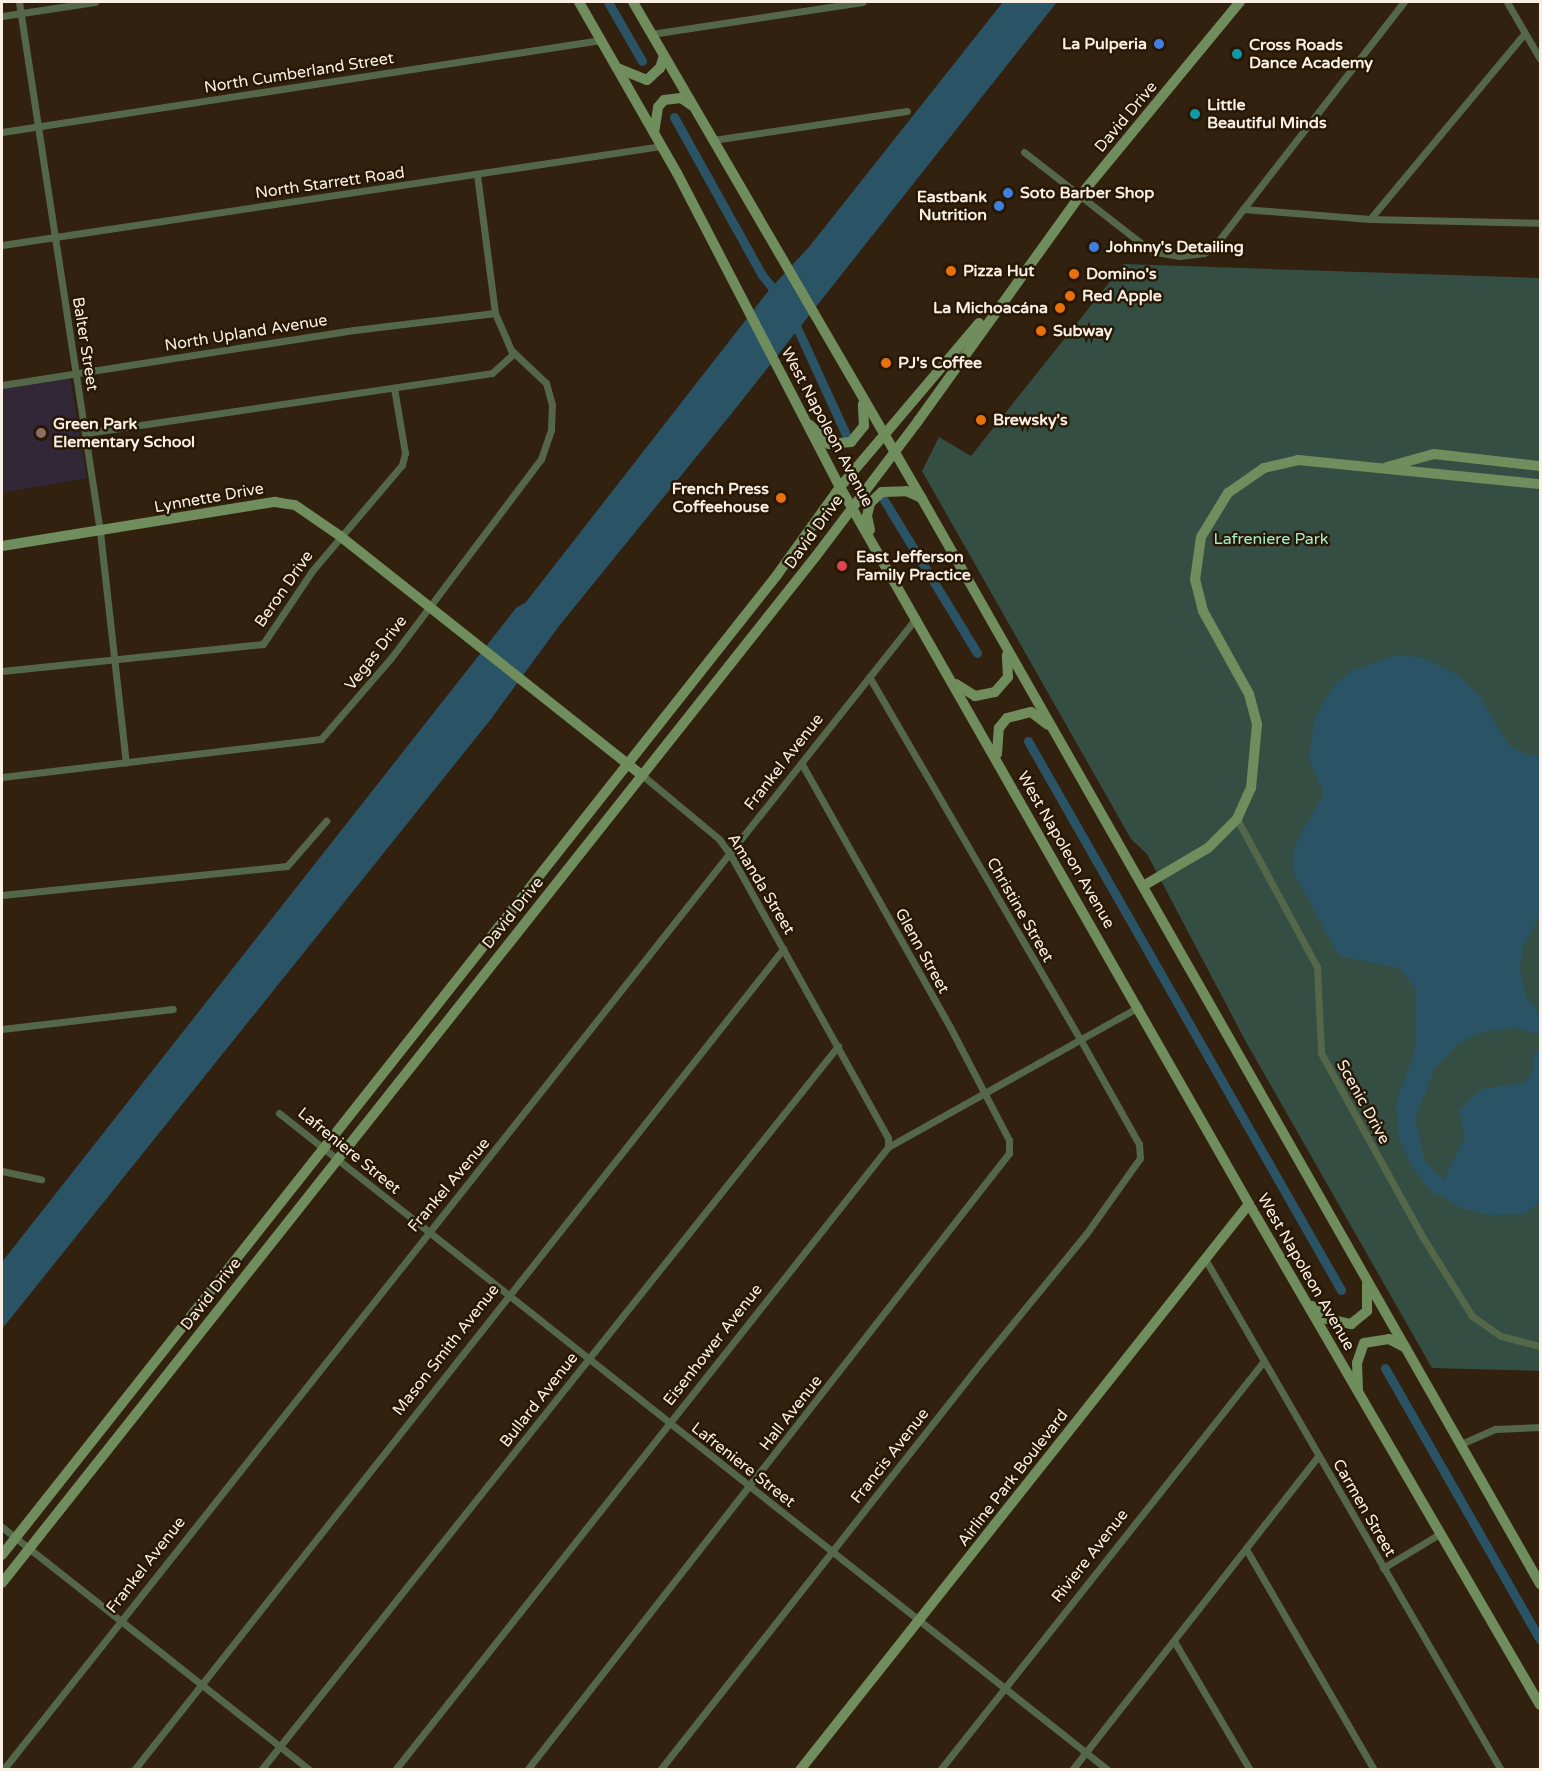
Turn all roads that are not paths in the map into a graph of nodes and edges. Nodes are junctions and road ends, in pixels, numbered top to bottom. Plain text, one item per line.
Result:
1 (19, 2) edge
2 (96, 2) edge
3 (579, 2) edge
4 (633, 2) edge
5 (863, 2) edge
6 (1240, 2) edge
7 (1404, 2) edge
8 (1507, 2) edge
9 (831, 4) edge
10 (21, 13) junction
11 (2, 16) edge
12 (1525, 33) junction
13 (651, 34) junction
14 (601, 40) junction
15 (664, 56) junction
16 (1540, 59) edge
17 (617, 68) junction
18 (694, 107) junction
19 (907, 111) dead end
20 (39, 126) junction
21 (2, 132) edge
22 (654, 133) junction
23 (713, 140) junction
24 (662, 146) junction
25 (1024, 152) dead end
26 (477, 175) junction
27 (1079, 197) junction
28 (1243, 209) junction
29 (1370, 219) junction
30 (1540, 223) edge
31 (55, 237) junction
32 (2, 245) edge
33 (1036, 254) junction
34 (495, 313) junction
35 (514, 354) junction
36 (76, 373) junction
37 (2, 385) edge
38 (394, 388) junction
39 (862, 398) junction
40 (802, 417) junction
41 (86, 432) junction
42 (883, 435) junction
43 (894, 451) junction
44 (1540, 466) edge
45 (1384, 468) junction
46 (1540, 484) edge
47 (840, 487) junction
48 (922, 499) junction
49 (851, 506) junction
50 (100, 532) junction
51 (340, 536) junction
52 (872, 540) junction
53 (2, 546) edge
54 (430, 606) junction
55 (916, 618) junction
56 (1004, 644) junction
57 (484, 648) joint
58 (113, 659) junction
59 (2, 671) edge
60 (869, 677) junction
61 (951, 680) junction
62 (1055, 731) junction
63 (629, 762) junction
64 (126, 763) junction
65 (801, 763) junction
66 (1000, 765) junction
67 (642, 775) junction
68 (2, 777) edge
69 (1237, 819) junction
70 (326, 821) dead end
71 (730, 854) junction
72 (1143, 886) junction
73 (2, 895) edge
74 (783, 949) junction
75 (473, 957) junction
76 (488, 969) junction
77 (1138, 1007) junction
78 (173, 1009) dead end
79 (2, 1029) edge
80 (1080, 1039) junction
81 (838, 1046) junction
82 (984, 1094) junction
83 (279, 1113) dead end
84 (888, 1147) junction
85 (324, 1149) junction
86 (1008, 1156) joint
87 (337, 1159) junction
88 (1140, 1159) joint
89 (2, 1171) edge
90 (41, 1179) dead end
91 (1249, 1204) junction
92 (428, 1232) junction
93 (1205, 1259) junction
94 (1366, 1277) junction
95 (506, 1294) junction
96 (1303, 1297) junction
97 (1540, 1346) edge
98 (1407, 1348) junction
99 (589, 1359) junction
100 (1263, 1362) junction
101 (1358, 1394) junction
102 (669, 1423) junction
103 (1540, 1427) edge
104 (1461, 1444) junction
105 (1318, 1456) junction
106 (750, 1487) junction
107 (2, 1527) edge
108 (1441, 1533) junction
109 (16, 1539) junction
110 (29, 1549) junction
111 (1246, 1549) junction
112 (832, 1552) junction
113 (2, 1555) edge
114 (1383, 1568) junction
115 (2, 1583) edge
116 (1540, 1584) edge
117 (120, 1620) junction
118 (919, 1620) junction
119 (1174, 1641) junction
120 (202, 1684) junction
121 (1005, 1687) junction
122 (1540, 1706) edge
123 (280, 1745) junction
124 (1086, 1752) junction
125 (3, 1770) edge
126 (134, 1770) edge
127 (261, 1770) edge
128 (310, 1770) edge
129 (395, 1770) edge
130 (527, 1770) edge
131 (660, 1770) edge
132 (800, 1770) edge
133 (940, 1770) edge
134 (1072, 1770) edge
135 (1108, 1770) edge
136 (1250, 1770) edge
137 (1374, 1770) edge
138 (1501, 1770) edge

1 - 10 street, Balter Street
2 - 10 street
3 - 14 main road, West Napoleon Avenue
4 - 13 main road
5 - 9 street
6 - 27 main road, David Drive
7 - 28 street
8 - 12 street
9 - 13 street
10 - 11 street
10 - 20 street, Balter Street
12 - 16 street
12 - 29 street
13 - 15 main road
14 - 17 main road, West Napoleon Avenue
14 - 20 street, North Cumberland Street
15 - 17 main road
15 - 18 main road
17 - 22 main road, West Napoleon Avenue
18 - 22 main road
18 - 23 main road
19 - 23 street
20 - 21 street, North Cumberland Street
20 - 31 street, Balter Street
22 - 24 main road, West Napoleon Avenue
23 - 39 main road
24 - 26 street, North Starrett Road
24 - 40 main road, West Napoleon Avenue
25 - 27 street
26 - 31 street, North Starrett Road
26 - 34 street, Vegas Drive
27 - 28 street
27 - 33 main road, David Drive
28 - 29 street
29 - 30 street
31 - 32 street, North Starrett Road
31 - 36 street, Balter Street
33 - 42 main road, David Drive
33 - 43 main road, David Drive
34 - 35 street, Vegas Drive
34 - 36 street, North Upland Avenue
35 - 38 street
35 - 54 street, Vegas Drive
36 - 37 street, North Upland Avenue
36 - 41 street, Balter Street
38 - 41 street
38 - 51 street, Beron Drive
39 - 40 main road
39 - 42 main road
40 - 47 main road, West Napoleon Avenue
41 - 50 street, Balter Street
42 - 43 main road
42 - 47 main road, David Drive
43 - 48 main road
43 - 49 main road, David Drive
44 - 45 main road
45 - 46 main road
45 - 69 main road
47 - 49 main road, West Napoleon Avenue
47 - 63 main road, David Drive
48 - 52 main road
48 - 56 main road
49 - 52 main road, West Napoleon Avenue
49 - 67 main road, David Drive
50 - 51 main road, Lynnette Drive
50 - 53 main road, Lynnette Drive
50 - 58 street, Balter Street
51 - 54 main road, Lynnette Drive
51 - 58 street, Beron Drive
52 - 55 main road, West Napoleon Avenue
54 - 57 main road, Lynnette Drive
54 - 64 street, Vegas Drive
55 - 60 street, Frankel Avenue
55 - 61 main road, West Napoleon Avenue
56 - 61 main road
56 - 62 main road
57 - 63 main road, Amanda Street
58 - 59 street, Beron Drive
58 - 64 street, Balter Street
60 - 65 street, Frankel Avenue
60 - 80 street, Christine Street
61 - 66 main road, West Napoleon Avenue
62 - 66 main road
62 - 72 main road
63 - 67 main road, Amanda Street
63 - 75 main road, David Drive
64 - 68 street, Vegas Drive
65 - 71 street, Frankel Avenue
65 - 82 street, Glenn Street
66 - 77 main road, West Napoleon Avenue
67 - 71 street, Amanda Street
67 - 76 main road, David Drive
69 - 72 main road
69 - 97 street, Scenic Drive
70 - 73 street
71 - 74 street, Amanda Street
71 - 92 street, Frankel Avenue
72 - 94 main road
74 - 81 street, Amanda Street
74 - 95 street, Mason Smith Avenue
75 - 76 main road
75 - 85 main road, David Drive
76 - 87 main road, David Drive
77 - 80 street, Eisenhower Avenue
77 - 91 main road, West Napoleon Avenue
78 - 79 street
80 - 82 street, Eisenhower Avenue
80 - 88 street, Christine Street
81 - 84 street, Amanda Street
81 - 99 street, Bullard Avenue
82 - 84 street, Eisenhower Avenue
82 - 86 street, Glenn Street
83 - 85 street, Lafreniere Street
84 - 102 street, Eisenhower Avenue
85 - 87 street, Lafreniere Street
85 - 109 main road, David Drive
86 - 106 street, Hall Avenue
87 - 92 street, Lafreniere Street
87 - 110 main road, David Drive
88 - 112 street, Francis Avenue
89 - 90 street
91 - 93 main road, Airline Park Boulevard
91 - 96 main road, West Napoleon Avenue
92 - 95 street, Lafreniere Street
92 - 117 street, Frankel Avenue
93 - 100 street, Carmen Street
93 - 118 main road, Airline Park Boulevard
94 - 96 main road
94 - 98 main road
95 - 99 street, Lafreniere Street
95 - 120 street, Mason Smith Avenue
96 - 101 main road, West Napoleon Avenue
98 - 101 main road
98 - 104 main road
99 - 102 street, Lafreniere Street
99 - 123 street, Bullard Avenue
100 - 105 street, Carmen Street
100 - 121 street, Riviere Avenue
101 - 108 main road, West Napoleon Avenue
102 - 106 street, Lafreniere Street
102 - 129 street, Eisenhower Avenue
103 - 104 street
104 - 116 main road
105 - 111 street
105 - 114 street, Carmen Street
106 - 112 street, Lafreniere Street
106 - 130 street, Hall Avenue
107 - 109 street
108 - 114 street
108 - 122 main road, West Napoleon Avenue
109 - 110 street
109 - 113 main road, David Drive
110 - 115 main road, David Drive
110 - 117 street
111 - 119 street
111 - 137 street
112 - 118 street, Lafreniere Street
112 - 131 street, Francis Avenue
114 - 138 street, Carmen Street
117 - 120 street
117 - 125 street, Frankel Avenue
118 - 121 street, Lafreniere Street
118 - 132 main road, Airline Park Boulevard
119 - 124 street
119 - 136 street
120 - 123 street
120 - 126 street, Mason Smith Avenue
121 - 124 street, Lafreniere Street
121 - 133 street, Riviere Avenue
123 - 127 street, Bullard Avenue
123 - 128 street
124 - 134 street
124 - 135 street, Lafreniere Street

